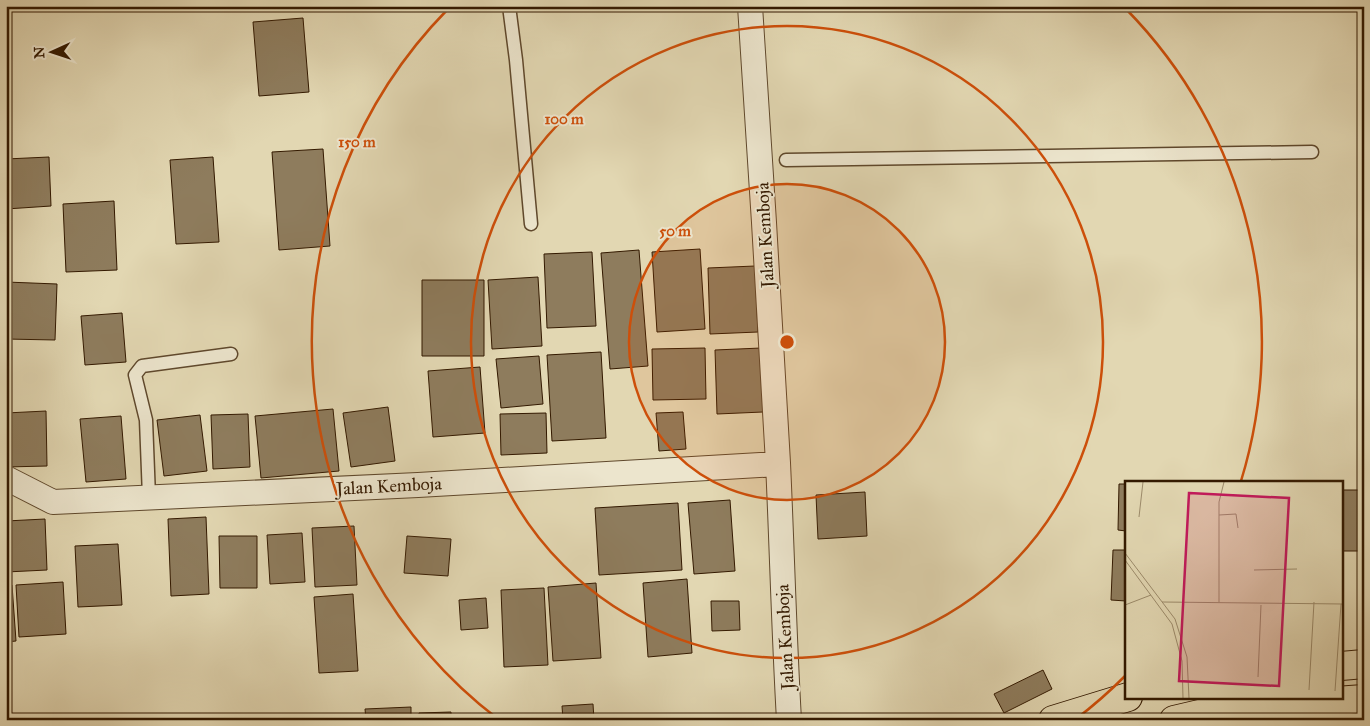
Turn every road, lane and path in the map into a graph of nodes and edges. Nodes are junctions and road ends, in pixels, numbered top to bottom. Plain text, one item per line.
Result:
1 (509, 6) edge
2 (750, 6) edge
3 (1312, 152) dead end
4 (786, 160) dead end
5 (531, 224) dead end
6 (231, 354) dead end
7 (778, 464) junction
8 (6, 478) edge
9 (149, 497) junction
10 (1364, 664) edge
11 (1342, 666) edge
12 (1125, 698) edge
13 (1364, 700) edge
14 (789, 720) edge
15 (1054, 720) edge
16 (1174, 720) edge

1 - 5 lane
2 - 7 street, Jalan Kemboja
3 - 4 lane
6 - 9 lane
7 - 9 street, Jalan Kemboja
7 - 14 street, Jalan Kemboja
8 - 9 street, Jalan Kemboja
10 - 11 main road
12 - 15 main road
13 - 16 main road

